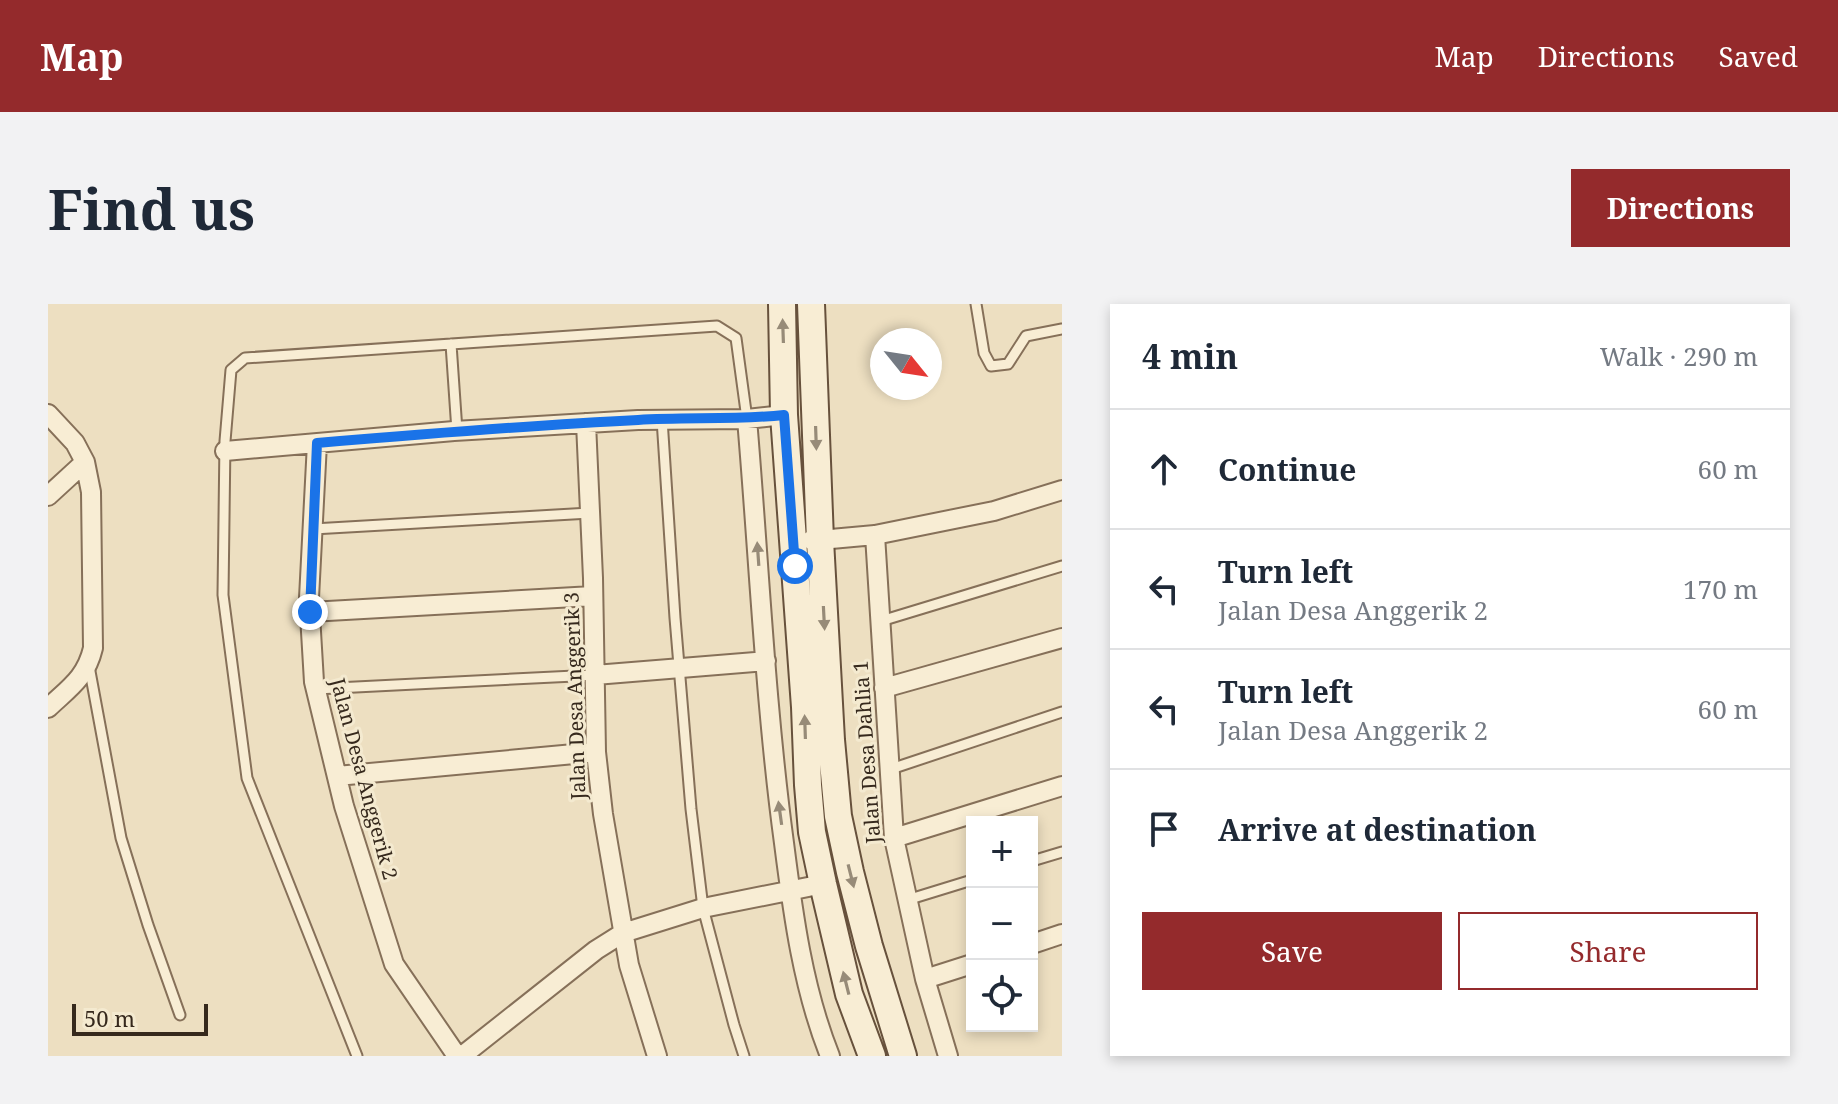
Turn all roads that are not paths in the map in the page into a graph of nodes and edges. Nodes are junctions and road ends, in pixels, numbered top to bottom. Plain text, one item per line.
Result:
1 (782, 304) edge
2 (809, 304) edge
3 (976, 304) edge
4 (1062, 329) edge
5 (451, 344) junction
6 (48, 414) edge
7 (784, 415) junction
8 (662, 419) junction
9 (747, 419) junction
10 (586, 423) junction
11 (457, 431) junction
12 (317, 443) junction
13 (225, 451) junction
14 (85, 462) junction
15 (1062, 490) edge
16 (48, 496) edge
17 (590, 513) junction
18 (313, 529) junction
19 (875, 535) junction
20 (793, 538) junction
21 (820, 540) junction
22 (1062, 566) edge
23 (593, 596) junction
24 (310, 612) junction
25 (881, 621) junction
26 (1062, 638) edge
27 (766, 661) junction
28 (89, 666) junction
29 (679, 668) junction
30 (595, 675) junction
31 (884, 688) junction
32 (316, 689) junction
33 (48, 708) edge
34 (1062, 712) edge
35 (596, 752) junction
36 (888, 770) junction
37 (337, 776) junction
38 (1062, 786) edge
39 (894, 838) junction
40 (1062, 852) edge
41 (1038, 859) edge
42 (966, 882) edge
43 (823, 884) junction
44 (790, 891) junction
45 (907, 900) junction
46 (703, 908) junction
47 (623, 933) junction
48 (1062, 934) edge
49 (1038, 942) edge
50 (966, 966) edge
51 (925, 979) junction
52 (180, 1015) dead end
53 (357, 1056) edge
54 (459, 1056) edge
55 (657, 1056) edge
56 (744, 1056) edge
57 (830, 1056) edge
58 (872, 1056) edge
59 (903, 1056) edge
60 (948, 1056) edge

7 -> 1 street
2 - 7 street
2 -> 21 street
3 - 4 lane
5 - 9 lane
5 - 11 lane
5 - 13 lane
6 - 14 street
7 - 9 street
7 - 20 street
8 - 9 street
8 - 10 street
8 - 29 lane
27 -> 9 street
10 - 11 street
10 - 17 street, Jalan Desa Anggerik 3
11 - 12 street
12 - 13 street
12 - 18 street, Jalan Desa Anggerik 2
13 - 53 lane
14 - 16 street
14 - 28 street
15 - 19 street
17 - 18 lane
17 - 23 street, Jalan Desa Anggerik 3
18 - 24 street, Jalan Desa Anggerik 2
19 - 21 street
19 - 25 street, Jalan Desa Dahlia 1
20 - 21 street
43 -> 20 street
21 -> 59 street
22 - 25 lane
23 - 24 street
23 - 30 street, Jalan Desa Anggerik 3
24 - 32 street, Jalan Desa Anggerik 2
25 - 31 street, Jalan Desa Dahlia 1
26 - 31 street
27 - 29 street
44 -> 27 street
28 - 33 street
28 - 52 lane
29 - 30 street
29 - 46 lane
30 - 32 lane
30 - 35 street, Jalan Desa Anggerik 3
31 - 36 street, Jalan Desa Dahlia 1
32 - 37 street, Jalan Desa Anggerik 2
34 - 36 lane
35 - 37 street
35 - 47 street, Jalan Desa Anggerik 3
36 - 39 street, Jalan Desa Dahlia 1
37 - 54 street, Jalan Desa Anggerik 2
38 - 39 street
39 - 45 street, Jalan Desa Dahlia 1
40 - 41 lane
42 - 45 lane
43 - 44 street
58 -> 43 street
44 - 46 street
44 - 57 street
45 - 51 street, Jalan Desa Dahlia 1
46 - 47 street
46 - 56 lane
47 - 54 street
47 - 55 street, Jalan Desa Anggerik 3
48 - 49 street
50 - 51 street
51 - 60 street, Jalan Desa Dahlia 1

